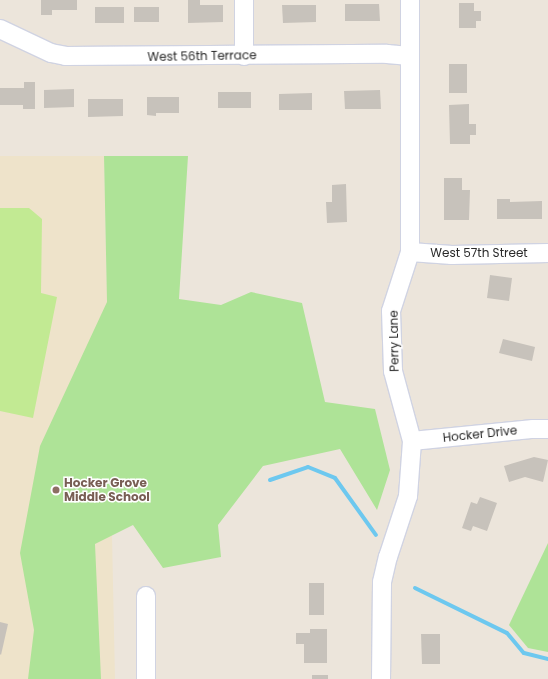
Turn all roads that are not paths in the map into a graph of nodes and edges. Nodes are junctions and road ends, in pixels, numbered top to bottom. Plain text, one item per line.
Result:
1 (244, 0) edge
2 (410, 0) edge
3 (0, 28) edge
4 (244, 56) junction
5 (410, 56) junction
6 (410, 252) junction
7 (548, 253) edge
8 (548, 429) edge
9 (412, 441) junction
10 (146, 596) dead end
11 (146, 679) edge
12 (382, 679) edge

1 - 4 street
2 - 5 street, Perry Lane
3 - 4 street, West 56th Terrace
4 - 5 street, West 56th Terrace
5 - 6 street, Perry Lane
6 - 7 street, West 57th Street
6 - 9 street, Perry Lane
8 - 9 street, Hocker Drive
9 - 12 street, Perry Lane
10 - 11 street

